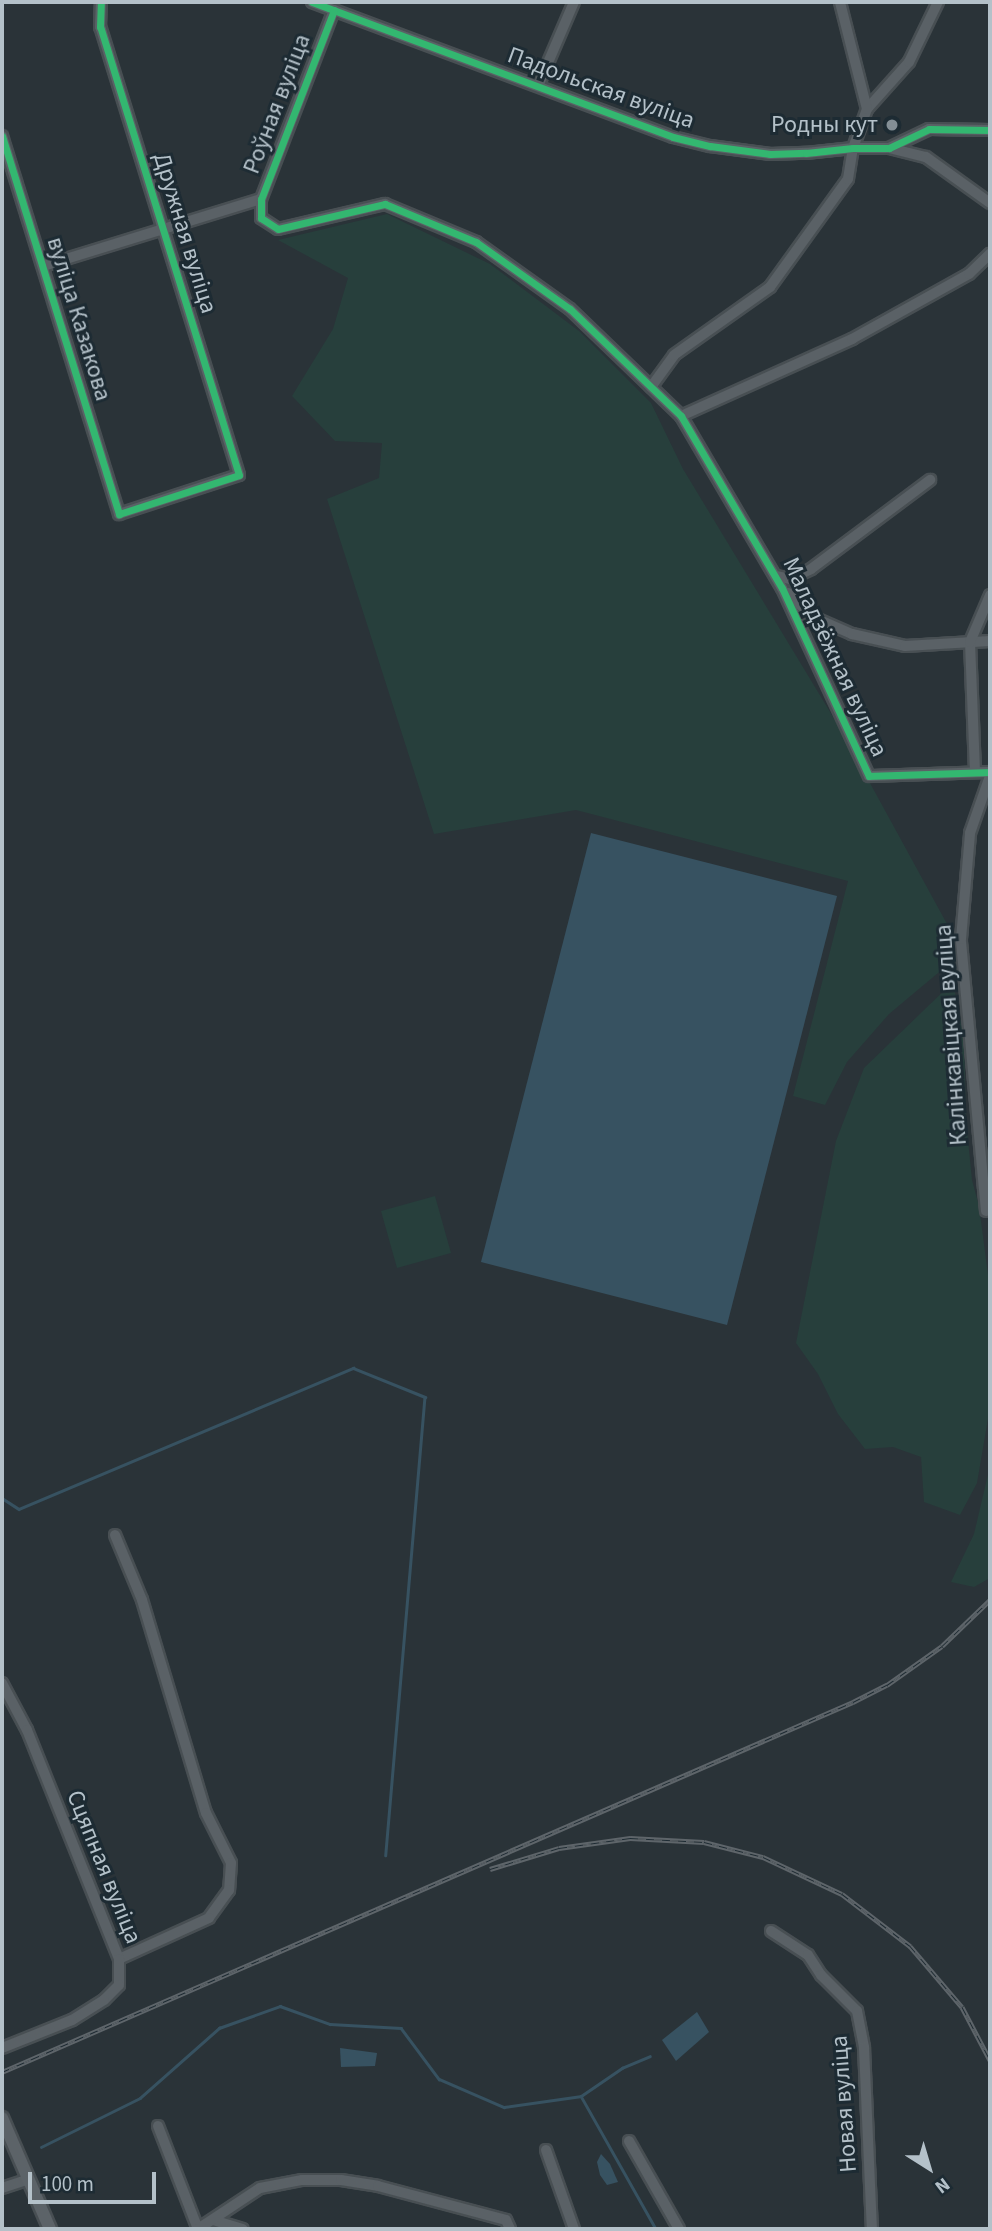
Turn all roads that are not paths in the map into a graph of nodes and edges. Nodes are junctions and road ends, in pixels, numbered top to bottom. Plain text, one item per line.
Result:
1 (101, 2) edge
2 (312, 2) edge
3 (573, 2) edge
4 (840, 2) edge
5 (938, 2) edge
6 (333, 7) edge
7 (538, 86) junction
8 (867, 109) junction
9 (990, 131) edge
10 (2, 136) edge
11 (853, 148) junction
12 (889, 148) junction
13 (261, 199) junction
14 (990, 203) edge
15 (163, 227) junction
16 (990, 254) edge
17 (43, 266) junction
18 (651, 387) junction
19 (681, 416) junction
20 (930, 480) dead end
21 (119, 514) joint
22 (776, 576) junction
23 (782, 588) junction
24 (990, 595) edge
25 (990, 640) edge
26 (970, 642) junction
27 (975, 772) junction
28 (990, 774) edge
29 (986, 1211) dead end
30 (115, 1535) dead end
31 (2, 1683) edge
32 (771, 1931) dead end
33 (119, 1959) junction
34 (2, 2049) edge
35 (2, 2119) edge
36 (158, 2126) dead end
37 (629, 2141) dead end
38 (546, 2150) dead end
39 (29, 2179) junction
40 (2, 2188) edge
41 (213, 2220) junction
42 (508, 2225) edge
43 (50, 2229) edge
44 (198, 2229) edge
45 (241, 2229) edge
46 (574, 2229) edge
47 (679, 2229) edge
48 (872, 2229) edge

1 - 15 street, Дружная вуліца
2 - 6 street, Падольская вуліца
3 - 7 street
4 - 8 street
5 - 8 street
6 - 7 street, Падольская вуліца
6 - 13 street, Роўная вуліца
7 - 11 street, Падольская вуліца
8 - 11 street
9 - 12 street, Падольская вуліца
10 - 17 street, вуліца Казакова
11 - 12 street, Падольская вуліца
11 - 18 street
12 - 14 street
13 - 15 street
13 - 18 street, Роўная вуліца
15 - 17 street
15 - 21 street, Дружная вуліца
16 - 19 street
17 - 21 street, вуліца Казакова
18 - 19 street, Маладзёжная вуліца
19 - 22 street, Маладзёжная вуліца
20 - 22 street
22 - 23 street, Маладзёжная вуліца
23 - 26 street
23 - 27 street, Маладзёжная вуліца
24 - 26 street
25 - 26 street
26 - 27 street
27 - 28 street
28 - 29 street, Калінкавіцкая вуліца
30 - 33 street
31 - 33 street, Сцяпная вуліца
32 - 48 street, Новая вуліца
33 - 34 street, Сцяпная вуліца
35 - 39 main road
36 - 44 street
37 - 47 street
38 - 46 street
39 - 40 street
39 - 43 main road
41 - 42 street
41 - 44 street
41 - 45 street

